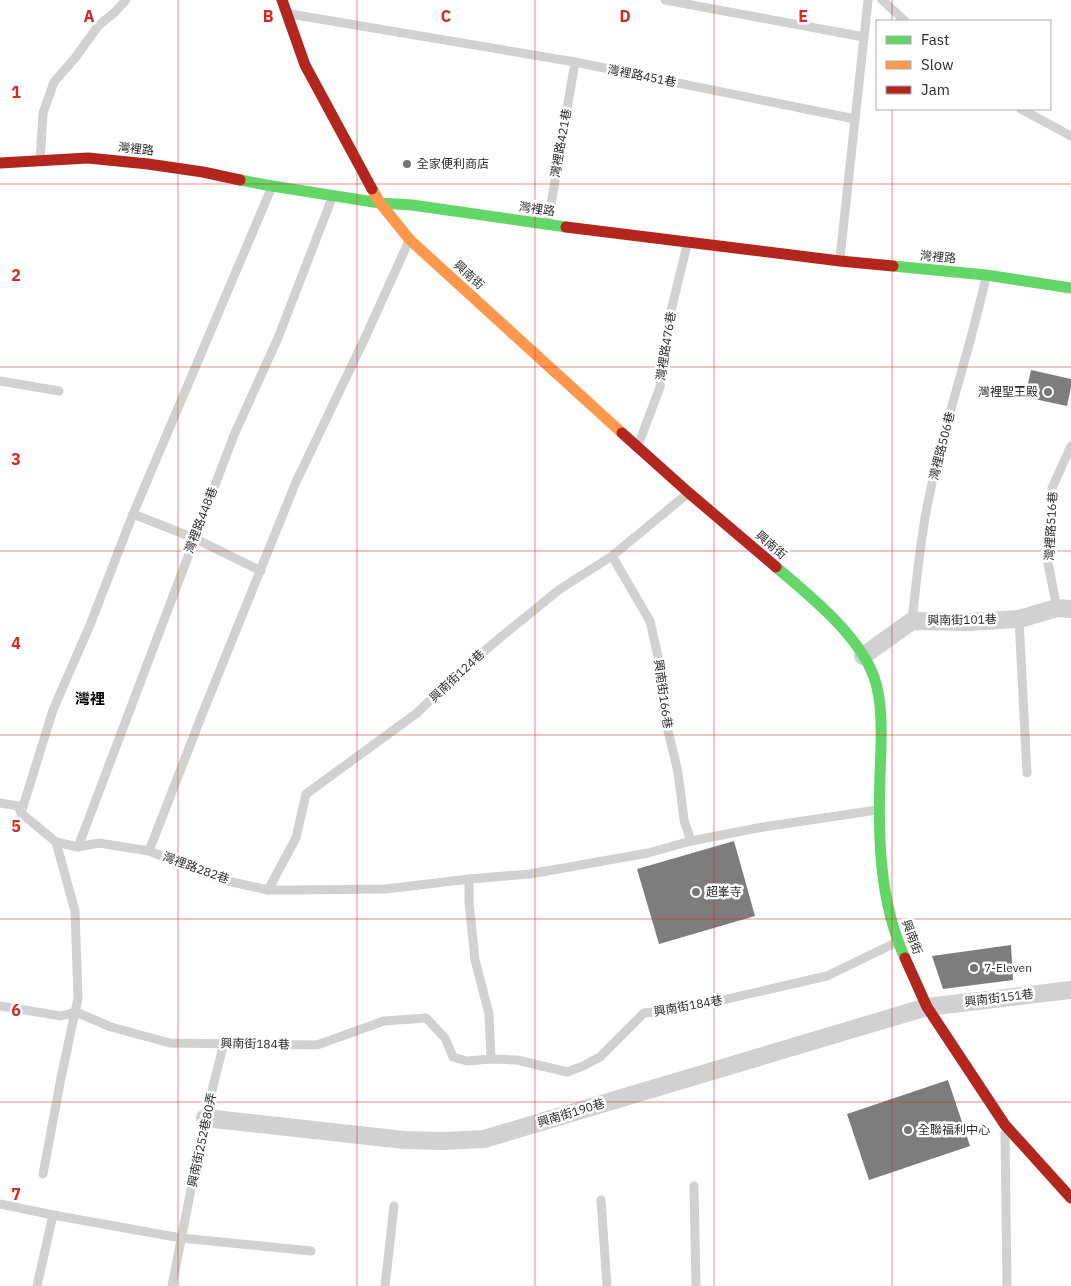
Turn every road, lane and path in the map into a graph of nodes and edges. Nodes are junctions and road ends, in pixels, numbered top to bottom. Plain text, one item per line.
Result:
1 (126, 0) edge
2 (282, 0) edge
3 (665, 0) edge
4 (868, 0) edge
5 (882, 0) edge
6 (286, 13) junction
7 (904, 20) edge
8 (864, 37) junction
9 (575, 62) junction
10 (1022, 110) edge
11 (855, 119) junction
12 (1071, 136) edge
13 (40, 160) junction
14 (0, 162) edge
15 (272, 186) junction
16 (333, 196) junction
17 (380, 202) junction
18 (548, 225) junction
19 (410, 240) junction
20 (687, 242) junction
21 (840, 261) junction
22 (986, 275) junction
23 (1071, 288) edge
24 (0, 381) edge
25 (59, 391) dead end
26 (1071, 446) edge
27 (638, 447) junction
28 (689, 493) junction
29 (133, 514) junction
30 (194, 538) junction
31 (612, 556) junction
32 (260, 571) junction
33 (1064, 609) edge
34 (1019, 619) junction
35 (912, 621) junction
36 (863, 656) junction
37 (1027, 773) dead end
38 (0, 803) edge
39 (879, 810) junction
40 (21, 813) junction
41 (691, 841) junction
42 (56, 842) junction
43 (78, 847) junction
44 (149, 851) junction
45 (468, 880) junction
46 (268, 890) junction
47 (897, 941) junction
48 (1071, 990) edge
49 (0, 1006) edge
50 (926, 1007) junction
51 (76, 1012) junction
52 (224, 1043) junction
53 (491, 1059) junction
54 (206, 1118) junction
55 (1005, 1125) junction
56 (42, 1174) dead end
57 (694, 1186) dead end
58 (1071, 1198) edge
59 (602, 1200) dead end
60 (0, 1204) edge
61 (394, 1206) dead end
62 (53, 1215) junction
63 (181, 1238) junction
64 (311, 1251) dead end
65 (37, 1286) edge
66 (172, 1286) edge
67 (385, 1286) edge
68 (607, 1286) edge
69 (696, 1286) edge
70 (1007, 1286) edge

1 - 13 lane
2 - 6 street, 興南街
3 - 8 lane
4 - 8 lane
5 - 7 lane
6 - 9 lane, 灣裡路451巷
6 - 17 street, 興南街
8 - 11 lane
9 - 11 lane, 灣裡路451巷
9 - 18 lane, 灣裡路421巷
10 - 12 lane
11 - 21 lane
13 - 14 street, 灣裡路
13 - 15 street, 灣裡路
15 - 16 street, 灣裡路
15 - 29 lane
16 - 17 street, 灣裡路
16 - 30 lane, 灣裡路448巷
17 - 18 street, 灣裡路
17 - 19 street, 興南街
18 - 20 street, 灣裡路
19 - 27 street, 興南街
19 - 32 lane
20 - 21 street, 灣裡路
20 - 27 lane, 灣裡路476巷
21 - 22 street, 灣裡路
22 - 23 street, 灣裡路
22 - 35 lane, 灣裡路506巷
24 - 25 lane
26 - 33 lane, 灣裡路516巷
27 - 28 street, 興南街
28 - 31 lane, 興南街124巷
28 - 36 street, 興南街
29 - 30 lane
29 - 40 lane
30 - 32 lane
30 - 43 lane, 灣裡路448巷
31 - 41 lane, 興南街166巷
31 - 46 lane, 興南街124巷
32 - 44 lane
33 - 34 street, 興南街101巷
34 - 35 street, 興南街101巷
34 - 37 lane
35 - 36 street, 興南街101巷
36 - 39 street, 興南街
38 - 40 lane, 灣裡路282巷
39 - 41 lane
39 - 47 street, 興南街
40 - 42 lane, 灣裡路282巷
41 - 45 lane
42 - 43 lane, 灣裡路282巷
42 - 51 lane
43 - 44 lane, 灣裡路282巷
44 - 46 lane, 灣裡路282巷
45 - 46 lane, 灣裡路282巷
45 - 53 lane
47 - 50 street, 興南街
47 - 53 lane, 興南街184巷
48 - 50 street, 興南街151巷
49 - 51 lane, 興南街184巷
50 - 54 street, 興南街190巷
50 - 55 street, 興南街
51 - 52 lane, 興南街184巷
51 - 56 lane
52 - 53 lane, 興南街184巷
52 - 54 lane, 興南街252巷80弄
54 - 63 lane, 興南街252巷80弄
55 - 58 street, 興南街
55 - 70 lane
57 - 69 lane
59 - 68 lane
60 - 62 lane
61 - 67 lane
62 - 63 lane
62 - 65 lane
63 - 64 lane
63 - 66 lane, 興南街252巷80弄

